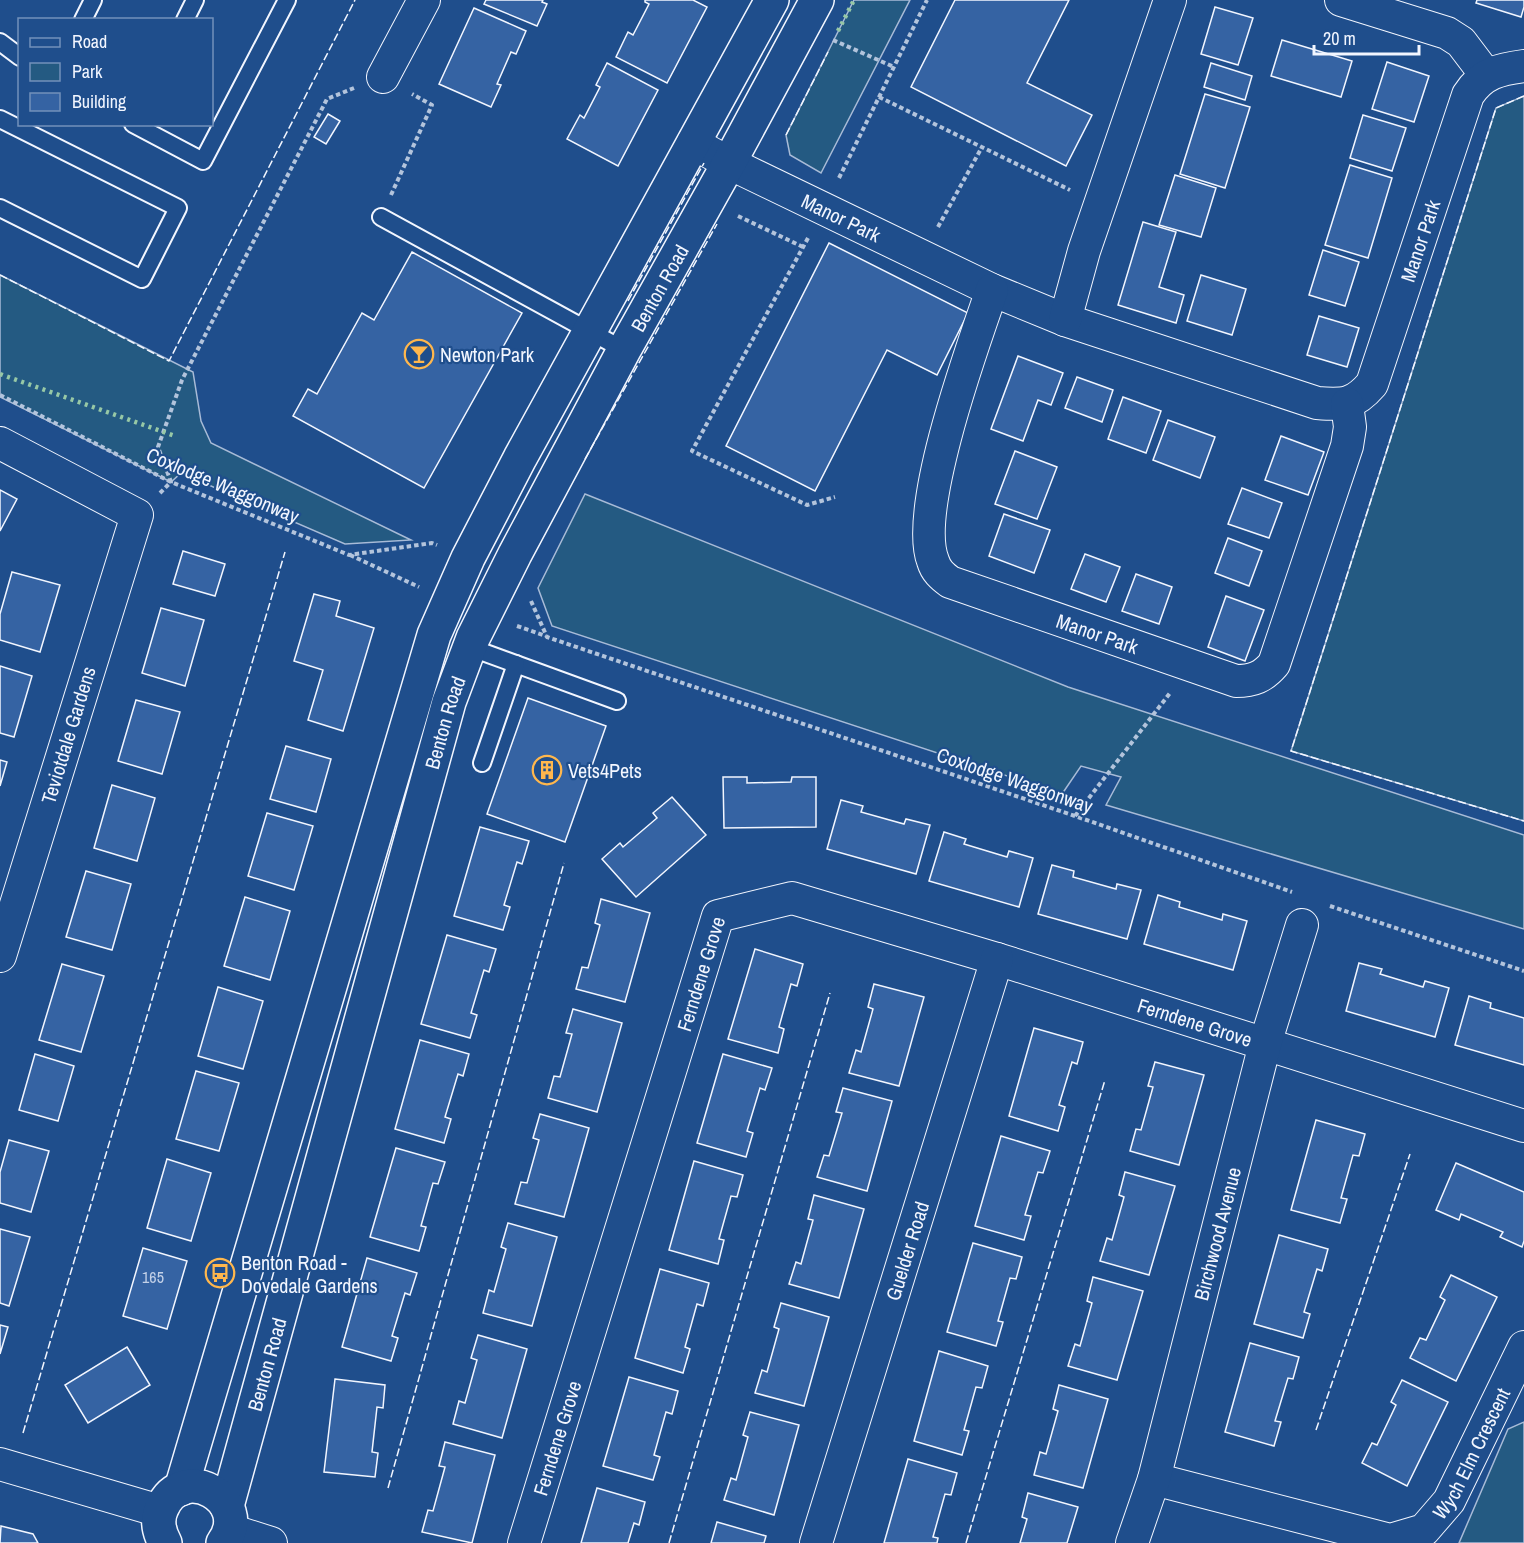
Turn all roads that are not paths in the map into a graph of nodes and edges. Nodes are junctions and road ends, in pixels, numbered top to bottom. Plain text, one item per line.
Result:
1 (93, 0) edge
2 (195, 0) edge
3 (287, 0) edge
4 (424, 0) edge
5 (772, 0) edge
6 (1170, 0) edge
7 (1341, 0) edge
8 (810, 13) edge
9 (83, 18) edge
10 (186, 18) edge
11 (0, 42) edge
12 (18, 56) edge
13 (1524, 66) edge
14 (1486, 75) junction
15 (383, 77) road end
16 (0, 119) edge
17 (18, 125) edge
18 (135, 126) edge
19 (29, 129) edge
20 (693, 143) junction
21 (729, 163) junction
22 (0, 208) edge
23 (381, 218) road end
24 (992, 290) junction
25 (1065, 320) junction
26 (590, 330) junction
27 (624, 350) junction
28 (1347, 404) junction
29 (0, 443) edge
30 (470, 647) junction
31 (516, 664) junction
32 (617, 701) dead end
33 (482, 764) dead end
34 (1307, 907) road end
35 (0, 956) edge
36 (997, 959) junction
37 (1264, 1044) junction
38 (1524, 1126) edge
39 (1524, 1347) edge
40 (0, 1464) edge
41 (1154, 1479) junction
42 (167, 1525) edge
43 (227, 1526) edge
44 (271, 1543) edge
45 (524, 1543) edge
46 (816, 1543) edge
47 (1132, 1543) edge

1 - 9 lane
2 - 10 lane
3 - 18 lane
4 - 15 street
5 - 20 main road, Benton Road
6 - 25 street
7 - 14 street
8 - 21 main road, Benton Road
11 - 12 lane
13 - 14 street
14 - 28 street, Manor Park
16 - 17 lane
19 - 22 lane
20 - 21 street, Manor Park
20 - 26 main road, Benton Road
21 - 24 street, Manor Park
21 - 27 main road, Benton Road
23 - 26 lane
24 - 25 street, Manor Park
24 - 28 street, Manor Park
25 - 28 street, Manor Park
26 - 27 lane
26 - 42 main road, Benton Road
27 - 30 main road, Benton Road
29 - 35 street, Teviotdale Gardens
30 - 31 lane
30 - 43 main road, Benton Road
31 - 32 lane
31 - 33 lane
34 - 37 street, Birchwood Avenue
36 - 37 street, Ferndene Grove
36 - 45 street, Ferndene Grove
36 - 46 street, Guelder Road
37 - 38 street
37 - 41 street, Birchwood Avenue
39 - 41 street, Wych Elm Crescent
40 - 42 street
41 - 47 street, Birchwood Avenue
42 - 43 main road
43 - 44 street

